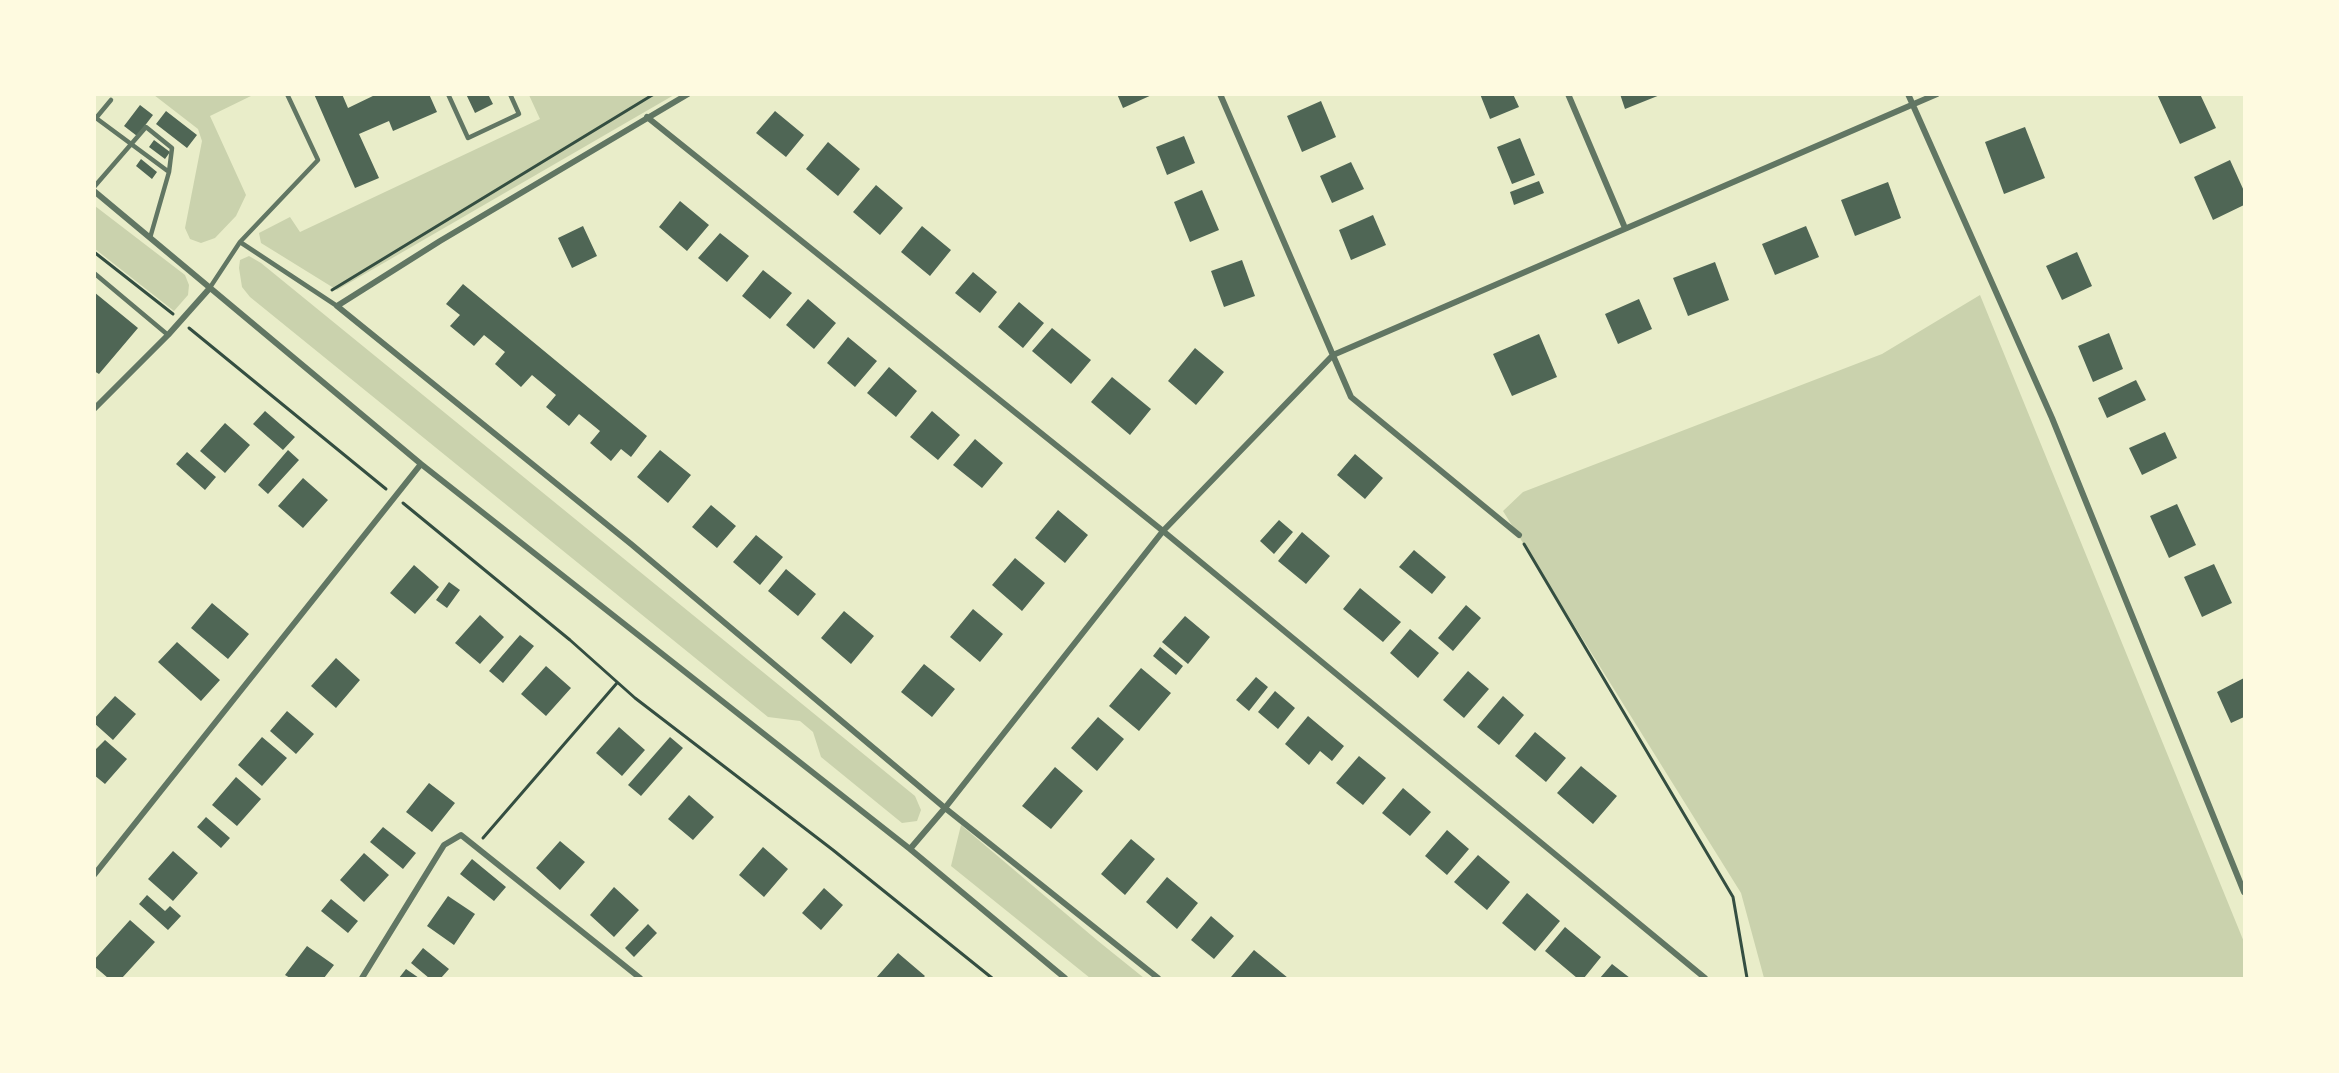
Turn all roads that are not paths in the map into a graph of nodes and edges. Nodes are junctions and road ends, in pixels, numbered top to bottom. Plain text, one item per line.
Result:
1 (448, 94) edge
2 (510, 94) edge
3 (688, 94) edge
4 (1220, 94) edge
5 (1568, 94) edge
6 (1908, 94) edge
7 (1937, 94) edge
8 (288, 95) edge
9 (111, 100) dead end
10 (1912, 105) junction
11 (647, 117) junction
12 (131, 145) junction
13 (169, 172) junction
14 (94, 189) edge
15 (1625, 228) junction
16 (150, 238) junction
17 (240, 242) junction
18 (94, 273) edge
19 (209, 289) junction
20 (337, 306) junction
21 (168, 335) junction
22 (1333, 355) junction
23 (94, 409) edge
24 (421, 464) junction
25 (1163, 531) junction
26 (1519, 534) road end
27 (945, 808) junction
28 (910, 849) junction
29 (94, 875) edge
30 (2244, 892) edge
31 (362, 978) edge
32 (640, 978) edge
33 (1065, 978) edge
34 (1158, 978) edge
35 (1705, 978) edge

1 - 2 lane
3 - 11 street
4 - 22 street
5 - 15 street
6 - 10 street
7 - 10 street
8 - 17 lane
9 - 12 lane
10 - 15 street
10 - 30 street
11 - 20 street
11 - 25 street
12 - 13 lane
12 - 13 lane
12 - 14 lane
13 - 16 lane
14 - 16 street
15 - 22 street
16 - 19 street
17 - 19 lane
17 - 20 lane
18 - 21 lane
19 - 21 street
19 - 24 street
20 - 27 street
21 - 23 street
22 - 25 street
22 - 26 street
24 - 28 street
24 - 29 street
25 - 27 street
25 - 35 street
27 - 28 street
27 - 34 street
28 - 33 street
31 - 32 street

